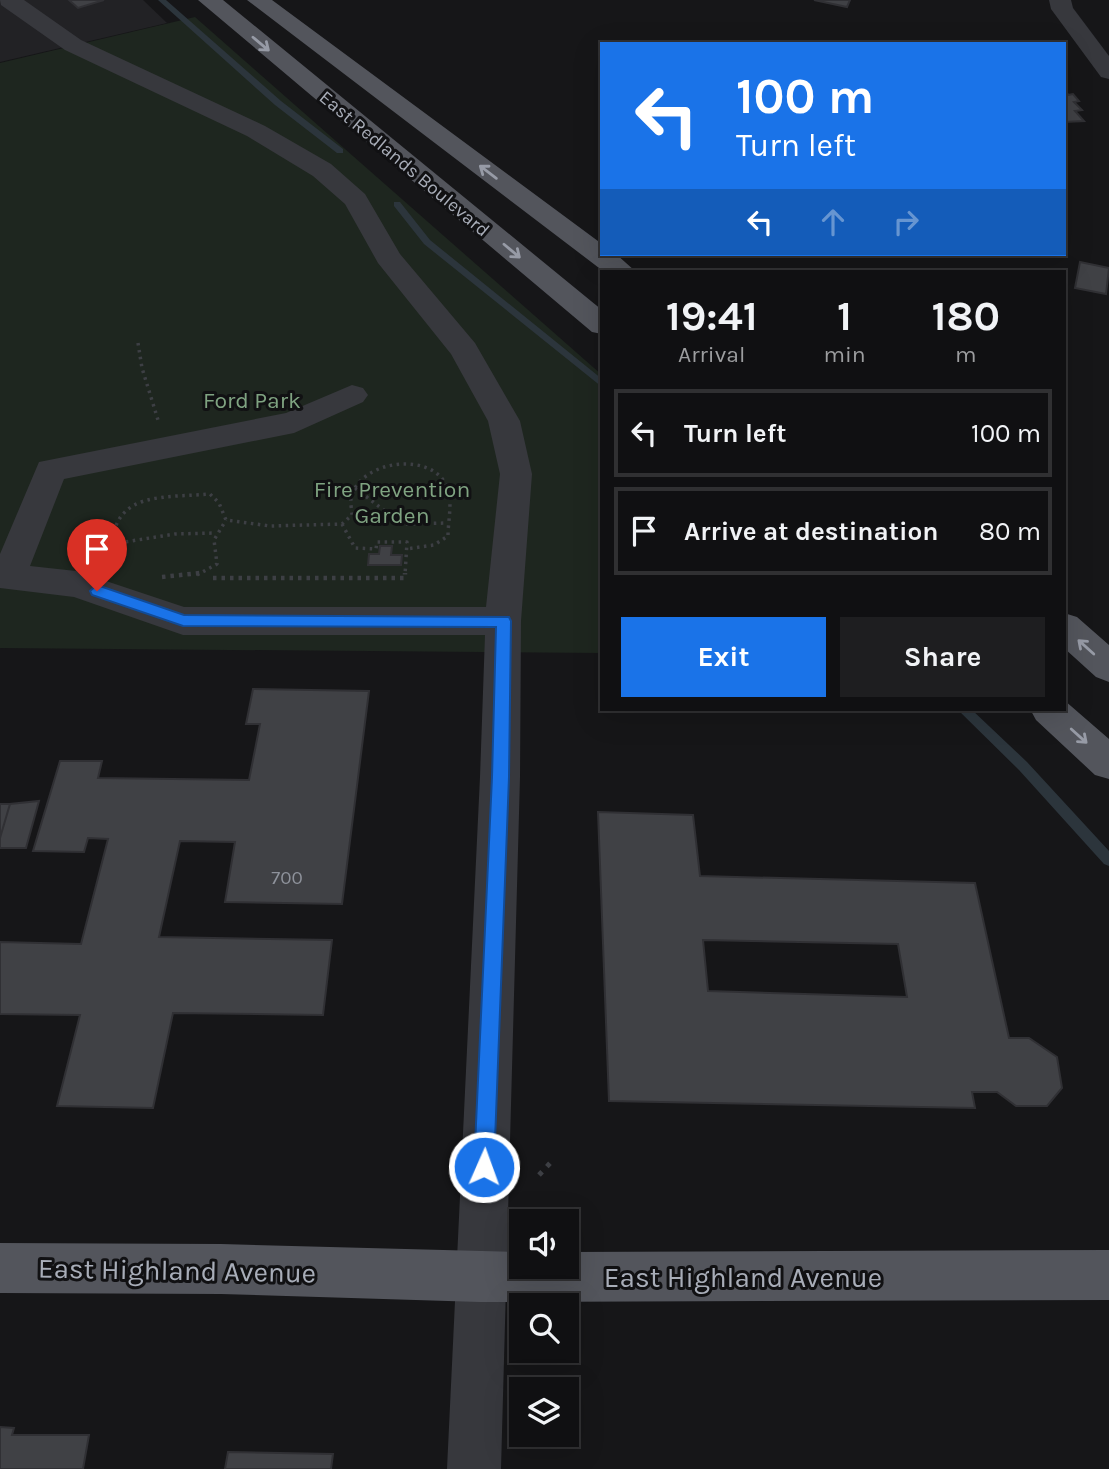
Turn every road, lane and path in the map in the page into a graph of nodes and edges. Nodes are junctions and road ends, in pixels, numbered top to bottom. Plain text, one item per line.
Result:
1 (9, 0) edge
2 (209, 0) edge
3 (258, 0) edge
4 (1060, 0) edge
5 (1109, 72) edge
6 (600, 255) edge
7 (601, 256) edge
8 (620, 270) edge
9 (600, 323) edge
10 (138, 343) dead end
11 (352, 395) dead end
12 (166, 447) junction
13 (355, 488) junction
14 (226, 520) junction
15 (447, 523) junction
16 (342, 524) junction
17 (215, 533) junction
18 (111, 544) junction
19 (406, 549) junction
20 (128, 569) dead end
21 (4, 577) edge
22 (156, 577) dead end
23 (213, 578) dead end
24 (503, 621) junction
25 (1066, 629) edge
26 (1109, 667) edge
27 (1051, 711) edge
28 (1109, 763) edge
29 (554, 1159) dead end
30 (539, 1175) dead end
31 (0, 1268) edge
32 (1109, 1275) edge
33 (480, 1277) junction
34 (474, 1469) edge

1 - 24 street
2 -> 9 main road, East Redlands Boulevard
6 -> 3 main road, East Redlands Boulevard
4 - 5 street
8 -> 7 main road, East Redlands Boulevard
10 - 12 path
11 - 12 street
12 - 21 street
13 - 15 path
13 - 15 path
13 - 16 path
14 - 16 path
14 - 17 path
14 - 18 path
15 - 19 path
16 - 19 path
17 - 18 path
17 - 22 path
18 - 20 path
19 - 23 path
21 - 24 street
24 - 33 street
26 -> 25 main road
27 -> 28 main road
29 - 30 path
31 - 33 main road, East Highland Avenue
32 - 33 main road, East Highland Avenue
33 - 34 street

